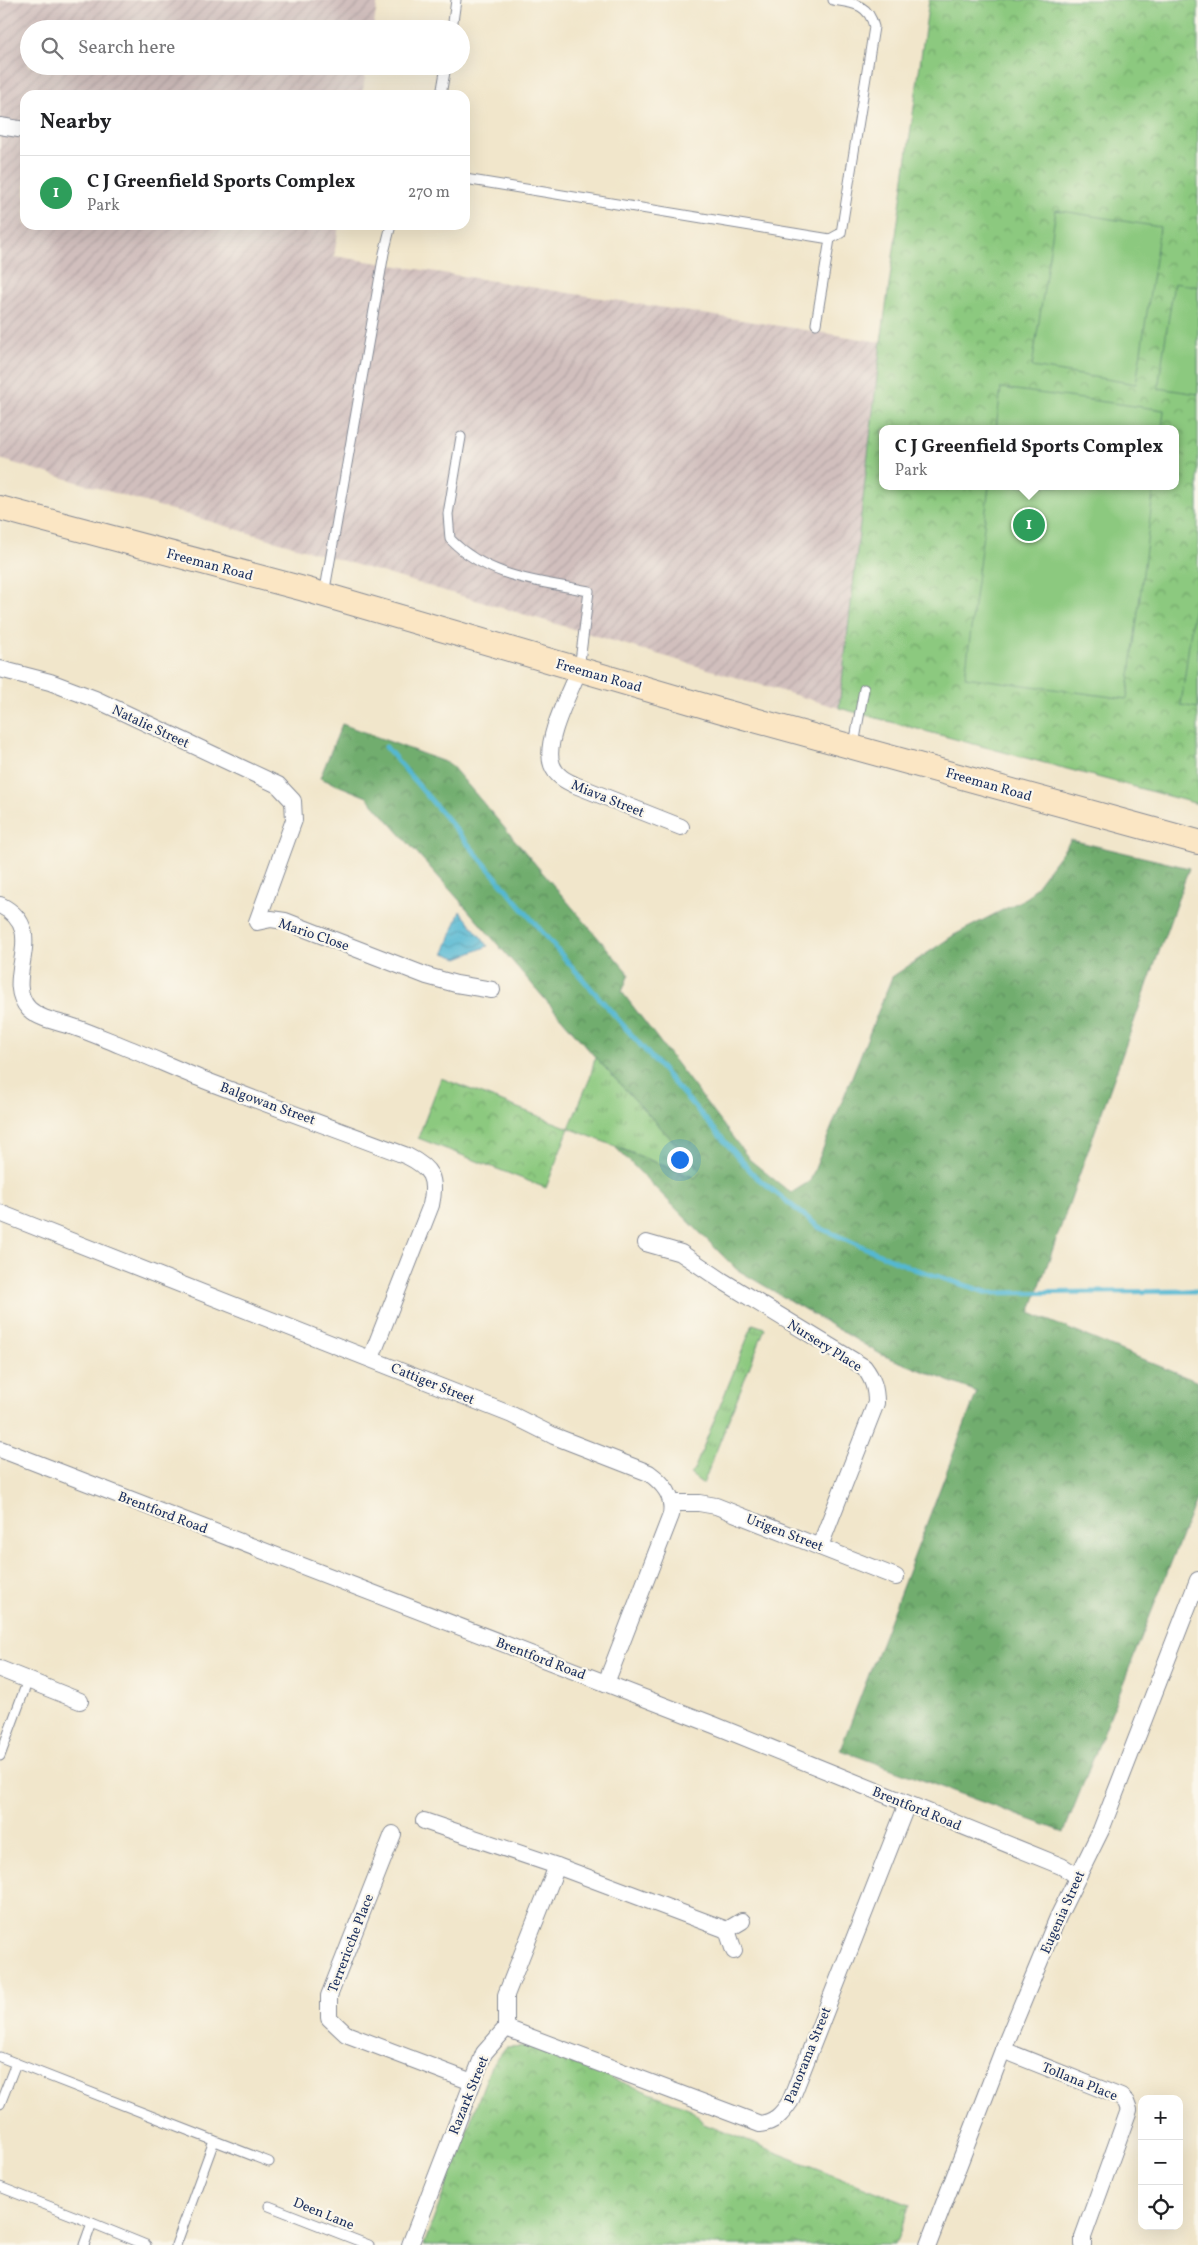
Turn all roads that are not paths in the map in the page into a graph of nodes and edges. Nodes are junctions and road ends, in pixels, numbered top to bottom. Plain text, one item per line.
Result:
1 (456, 0) edge
2 (833, 0) edge
3 (453, 20) edge
4 (444, 75) edge
5 (442, 90) edge
6 (0, 126) edge
7 (20, 129) edge
8 (470, 180) edge
9 (390, 230) edge
10 (830, 239) junction
11 (816, 324) dead end
12 (461, 437) dead end
13 (0, 508) edge
14 (324, 595) junction
15 (0, 669) edge
16 (579, 669) junction
17 (864, 689) dead end
18 (854, 747) junction
19 (293, 801) joint
20 (681, 827) dead end
21 (1198, 842) edge
22 (0, 906) edge
23 (492, 990) dead end
24 (0, 1212) edge
25 (646, 1243) dead end
26 (371, 1358) junction
27 (0, 1449) edge
28 (672, 1503) junction
29 (820, 1546) junction
30 (896, 1576) dead end
31 (1198, 1580) edge
32 (0, 1670) edge
33 (28, 1680) junction
34 (606, 1683) junction
35 (80, 1701) dead end
36 (0, 1756) edge
37 (907, 1804) junction
38 (424, 1821) dead end
39 (393, 1834) dead end
40 (557, 1866) junction
41 (1078, 1876) junction
42 (742, 1921) dead end
43 (727, 1930) junction
44 (734, 1951) dead end
45 (506, 2028) junction
46 (1004, 2050) junction
47 (0, 2057) edge
48 (16, 2063) junction
49 (472, 2082) junction
50 (0, 2104) edge
51 (214, 2140) junction
52 (269, 2162) dead end
53 (0, 2187) edge
54 (269, 2206) dead end
55 (92, 2223) junction
56 (84, 2245) edge
57 (146, 2245) edge
58 (176, 2245) edge
59 (369, 2245) edge
60 (410, 2245) edge
61 (928, 2245) edge
62 (1083, 2245) edge

1 - 3 lane
2 - 10 lane
4 - 5 lane
6 - 7 street
8 - 10 lane
9 - 14 lane
10 - 11 lane
12 - 16 lane
13 - 14 street, Freeman Road
14 - 16 street, Freeman Road
15 - 19 street, Natalie Street
16 - 18 street, Freeman Road
16 - 20 street, Miava Street
17 - 18 lane
18 - 21 street, Freeman Road
19 - 23 street, Mario Close
22 - 26 street, Balgowan Street
24 - 26 street, Cattiger Street
25 - 29 street, Nursery Place
26 - 28 street, Cattiger Street
27 - 34 street, Brentford Road
28 - 29 street, Urigen Street
28 - 34 street
29 - 30 street, Urigen Street
31 - 41 street, Eugenia Street
32 - 33 street
33 - 35 street
33 - 36 lane
34 - 37 street, Brentford Road
37 - 41 street, Brentford Road
37 - 45 street, Panorama Street
38 - 40 street
39 - 49 street, Terrericche Place
40 - 43 street
40 - 45 street
41 - 46 street, Eugenia Street
42 - 43 street
43 - 44 street
45 - 49 street, Razark Street
46 - 61 street, Eugenia Street
46 - 62 street, Tollana Place
47 - 48 lane
48 - 50 lane
48 - 51 lane
49 - 60 street, Razark Street
51 - 52 lane
51 - 58 lane
53 - 55 lane
54 - 59 lane, Deen Lane
55 - 56 lane
55 - 57 lane

